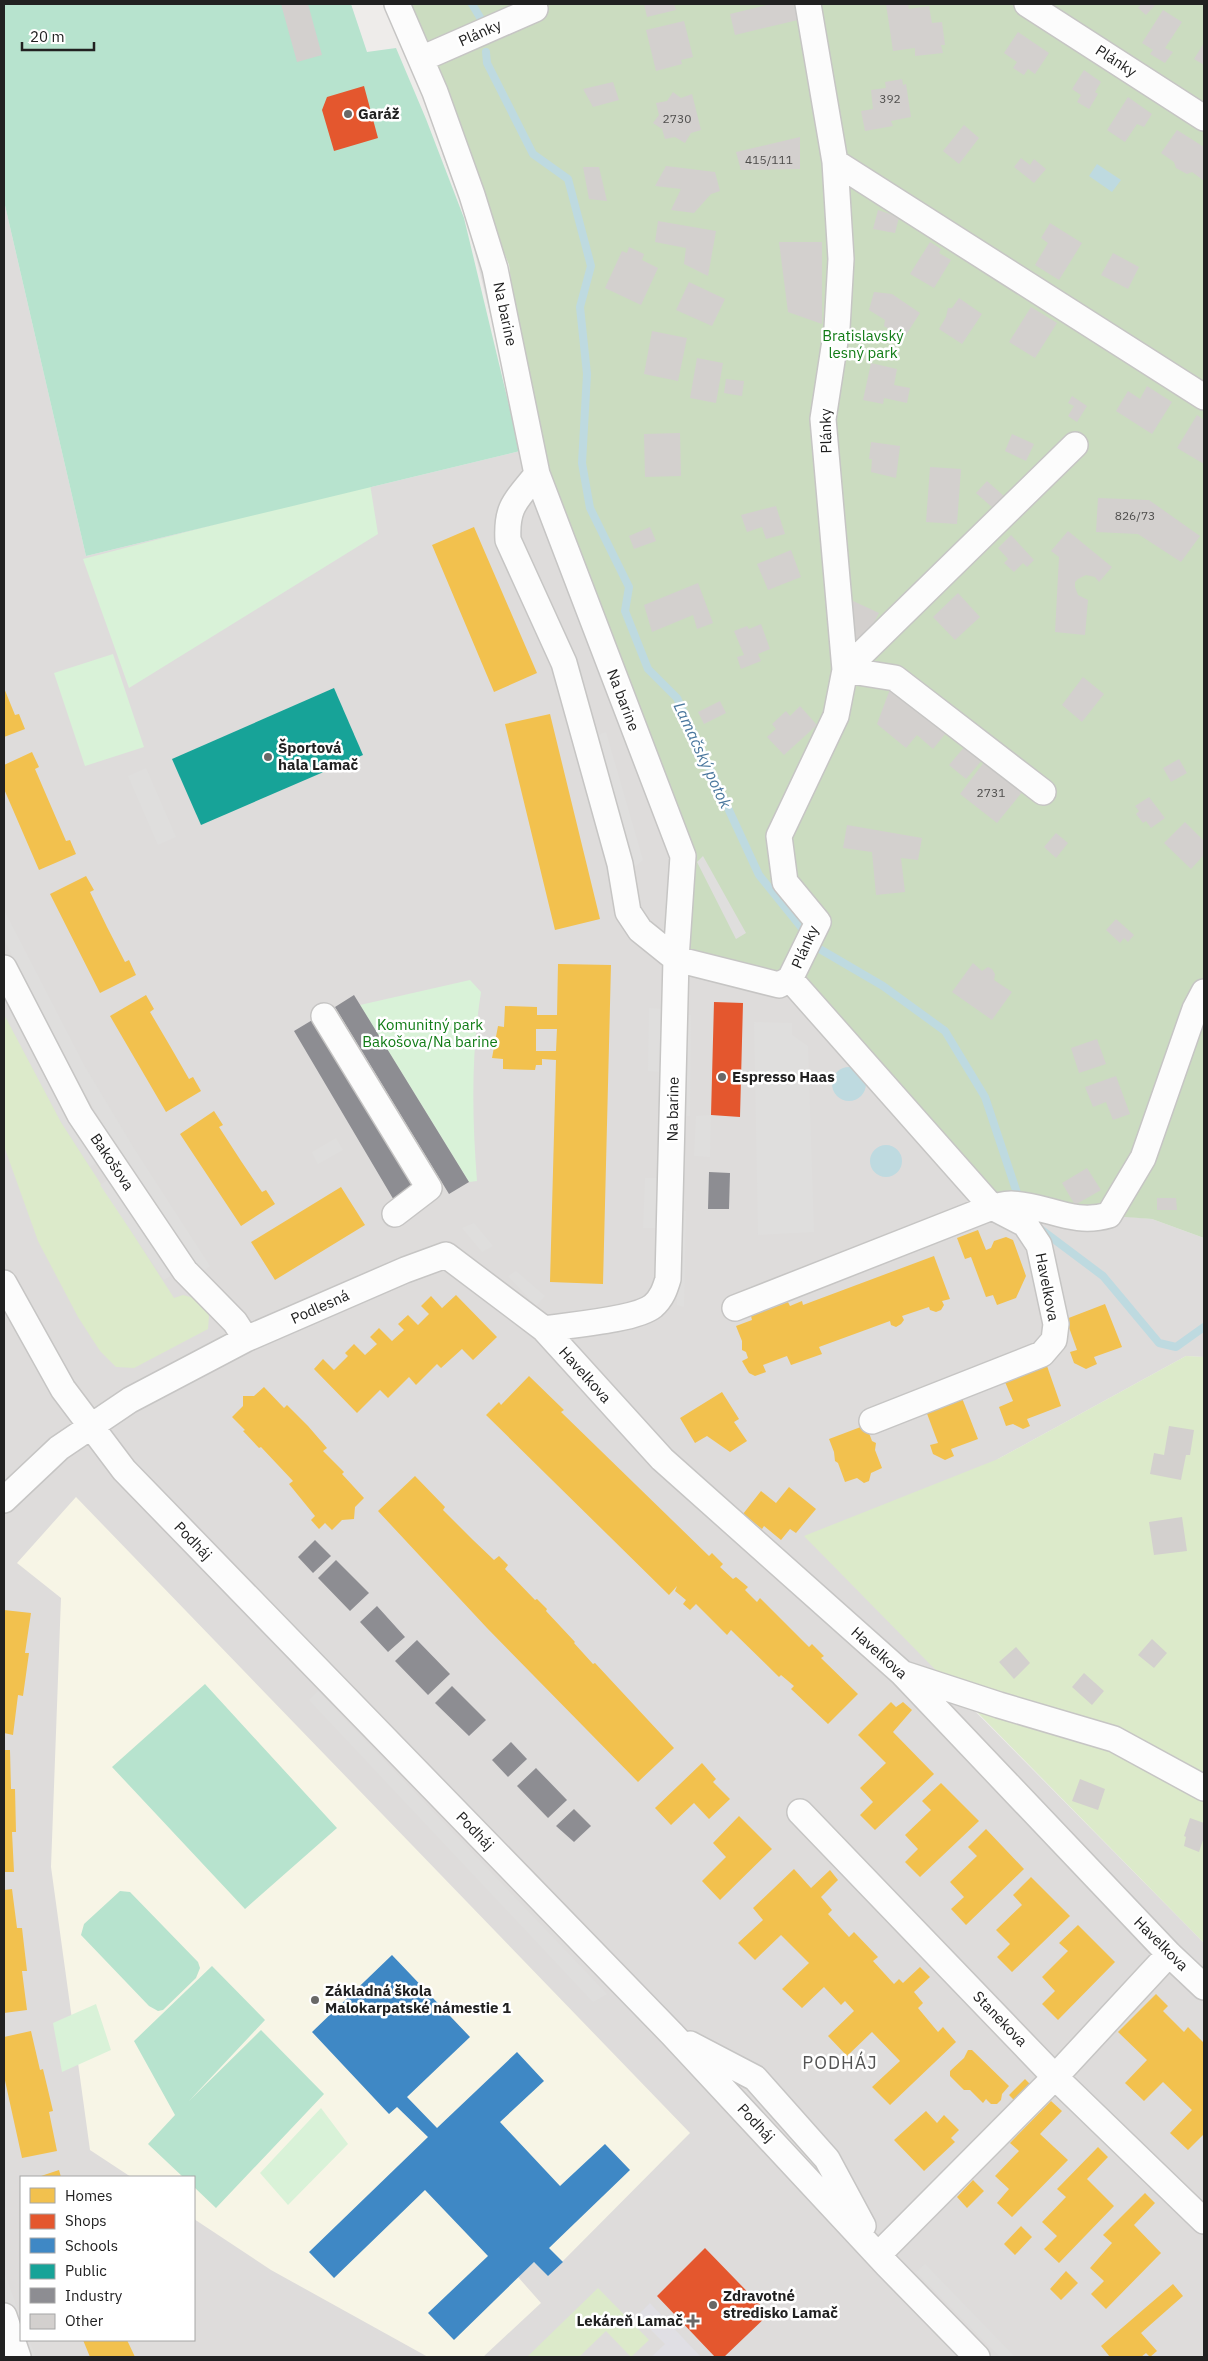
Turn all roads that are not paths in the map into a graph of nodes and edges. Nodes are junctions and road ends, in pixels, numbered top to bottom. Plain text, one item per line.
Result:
1 (397, 4) edge
2 (533, 4) edge
3 (808, 4) edge
4 (1027, 4) edge
5 (421, 59) junction
6 (1204, 118) edge
7 (835, 162) junction
8 (1204, 397) edge
9 (1075, 445) dead end
10 (537, 474) junction
11 (845, 670) junction
12 (1042, 792) dead end
13 (676, 959) junction
14 (4, 968) edge
15 (790, 979) junction
16 (1204, 992) edge
17 (324, 1016) dead end
18 (992, 1207) junction
19 (395, 1214) dead end
20 (4, 1283) edge
21 (736, 1308) dead end
22 (544, 1329) junction
23 (246, 1339) junction
24 (872, 1421) dead end
25 (89, 1426) junction
26 (4, 1500) edge
27 (902, 1673) junction
28 (1204, 1788) edge
29 (800, 1812) dead end
30 (1169, 1954) junction
31 (1204, 1987) edge
32 (1055, 2077) junction
33 (1204, 2221) edge
34 (878, 2254) junction
35 (4, 2316) edge
36 (18, 2357) edge
37 (977, 2357) edge

1 - 5 street, Na barine
2 - 5 street, Plánky
3 - 7 street, Plánky
4 - 6 street, Plánky
5 - 10 street, Na barine
7 - 8 street
7 - 11 street, Plánky
9 - 11 street
10 - 13 street, Na barine
10 - 13 street
11 - 12 street
11 - 15 street, Plánky
13 - 15 street
13 - 22 street, Na barine
14 - 23 street, Bakošova
15 - 18 street
16 - 18 street
17 - 19 street
18 - 21 street
18 - 24 street, Havelkova
20 - 25 street, Podháj
22 - 23 street, Podlesná
22 - 27 street, Havelkova
23 - 25 street, Podlesná
25 - 26 street, Podlesná
25 - 34 street, Podháj
27 - 28 street
27 - 30 street, Havelkova
29 - 32 street, Stanekova
30 - 31 street, Havelkova
30 - 32 street
32 - 33 street, Stanekova
32 - 34 street
34 - 37 street, Podháj
35 - 36 street

